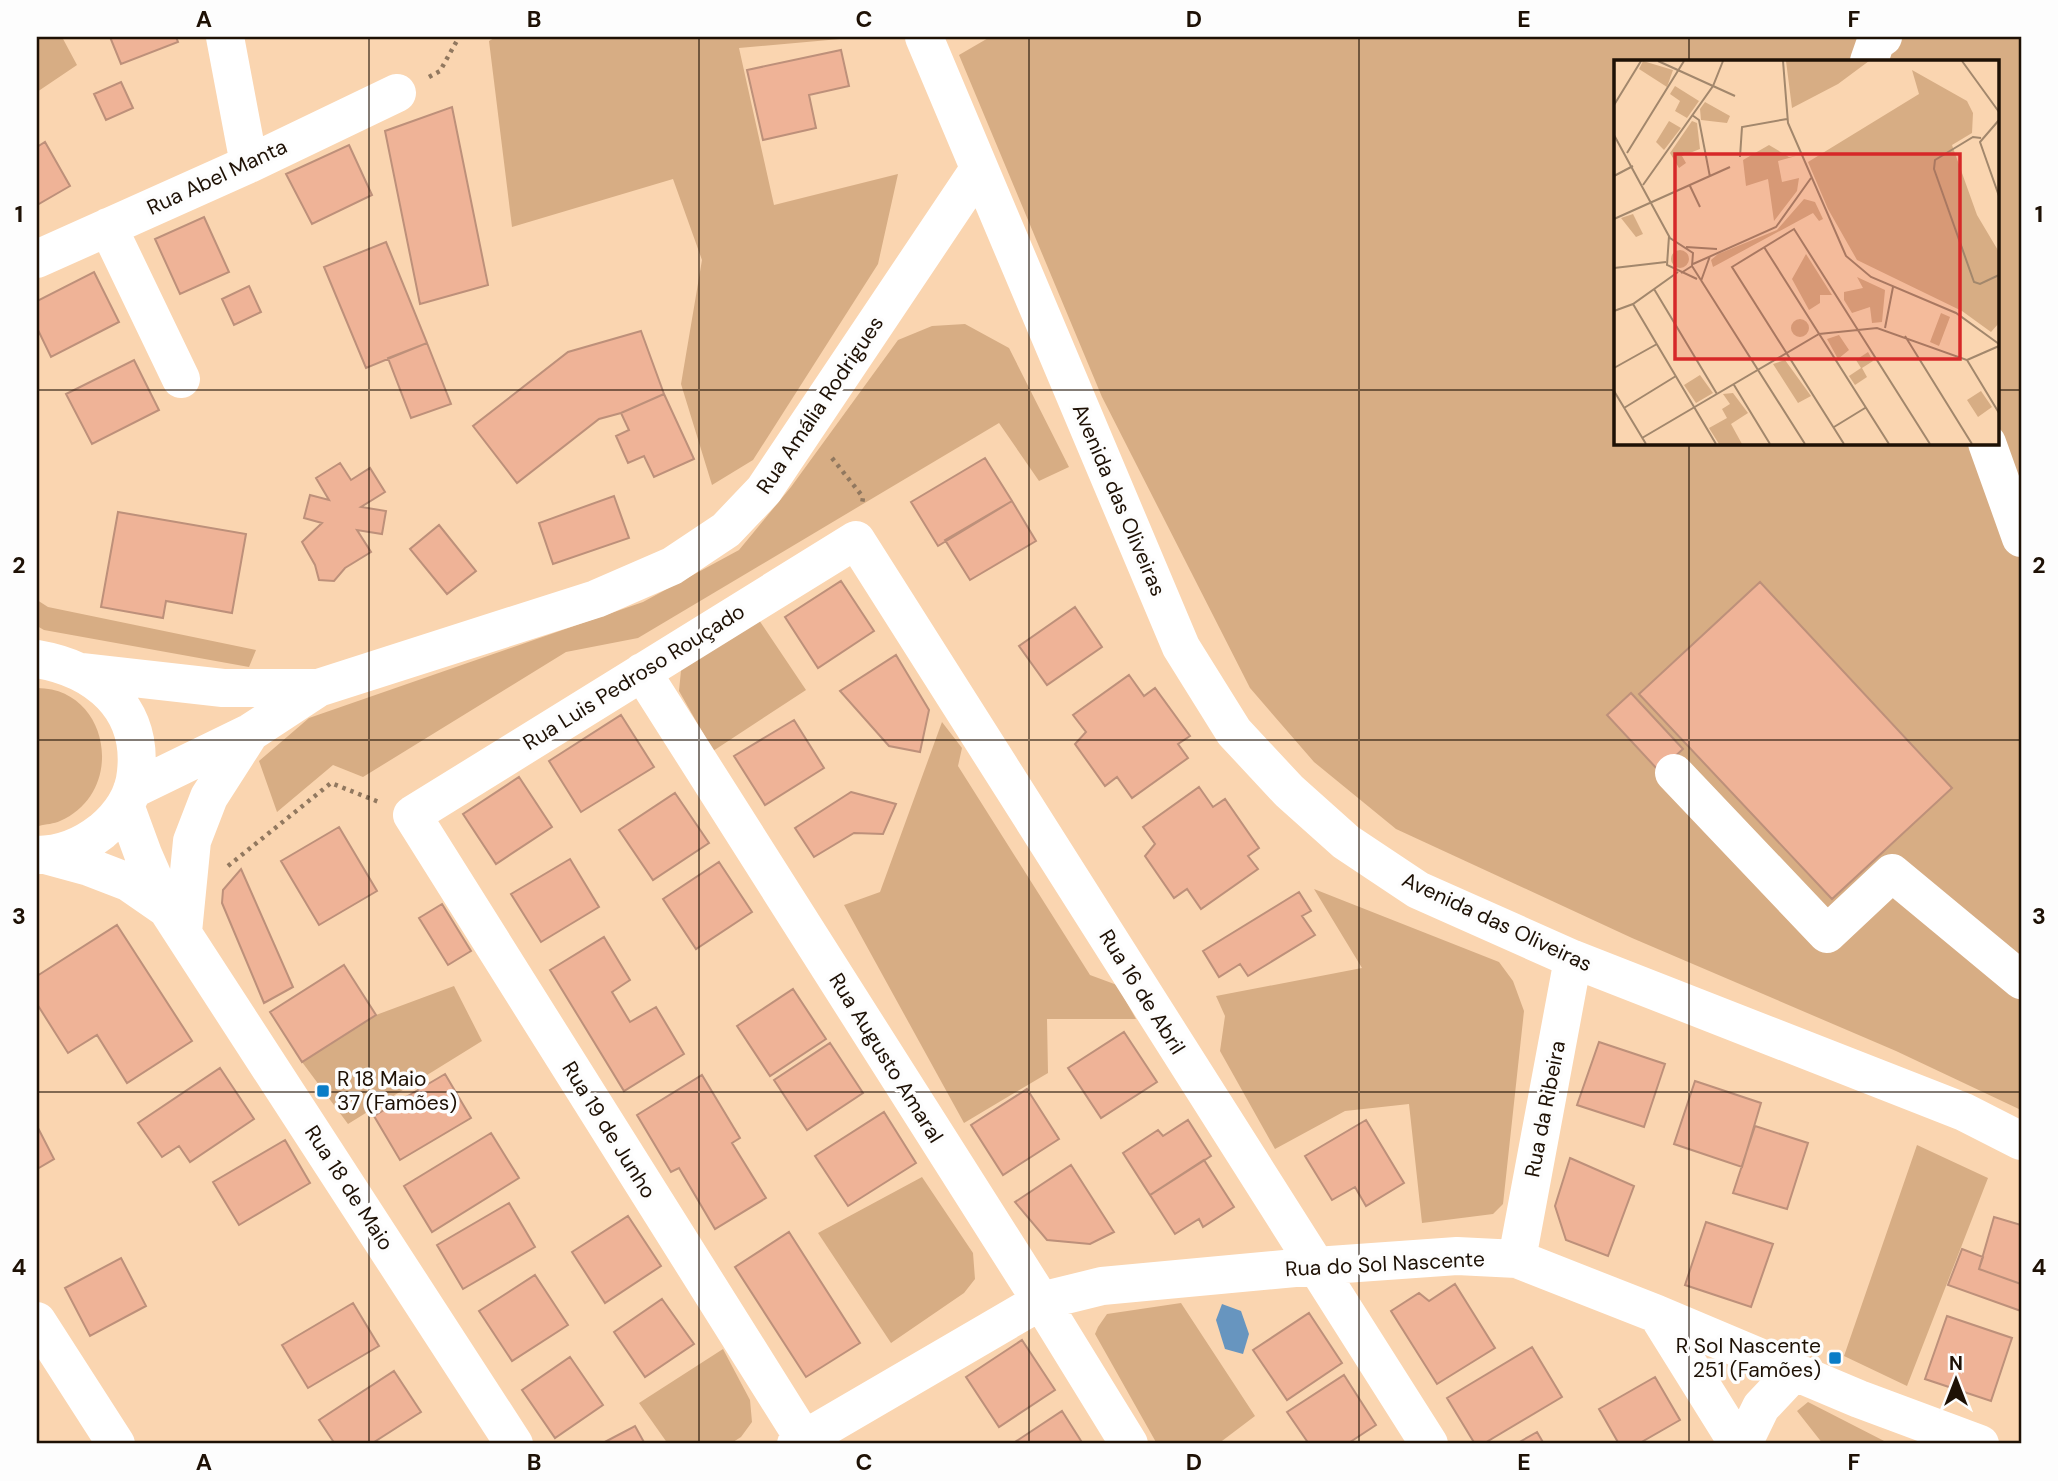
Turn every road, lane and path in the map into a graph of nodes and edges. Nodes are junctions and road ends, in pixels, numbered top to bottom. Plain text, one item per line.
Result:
1 (225, 37) edge
2 (459, 37) edge
3 (924, 37) edge
4 (1883, 37) edge
5 (1869, 60) edge
6 (397, 93) joint
7 (249, 164) junction
8 (979, 169) junction
9 (108, 227) junction
10 (37, 259) edge
11 (181, 379) dead end
12 (807, 426) junction
13 (1987, 444) edge
14 (2021, 538) edge
15 (856, 540) junction
16 (53, 662) edge
17 (642, 672) junction
18 (318, 688) junction
19 (251, 732) junction
20 (1674, 773) dead end
21 (129, 798) junction
22 (412, 815) junction
23 (41, 855) edge
24 (179, 913) junction
25 (1573, 959) junction
26 (2021, 980) edge
27 (2021, 1141) edge
28 (1517, 1259) junction
29 (1316, 1266) junction
30 (1041, 1301) junction
31 (1657, 1314) junction
32 (37, 1321) edge
33 (1794, 1372) junction
34 (802, 1443) edge
35 (116, 1444) edge
36 (514, 1444) edge
37 (1129, 1444) edge
38 (1429, 1444) edge
39 (1740, 1444) edge
40 (1980, 1444) edge

1 - 7 street
2 - 6 path
3 - 8 street
4 - 5 street
6 - 7 street, Rua Abel Manta
7 - 9 street, Rua Abel Manta
8 - 12 street, Rua Amália Rodrigues
8 - 25 street, Avenida das Oliveiras
9 - 10 street, Rua Abel Manta
9 - 11 street
12 - 15 path
12 - 18 street, Rua Amália Rodrigues
13 - 14 street
15 - 17 street, Rua Luis Pedroso Rouçado
15 - 29 street, Rua 16 de Abril
16 - 18 street, Rua Amália Rodrigues
16 - 21 street
17 - 22 street, Rua Luis Pedroso Rouçado
17 - 30 street, Rua Augusto Amaral
18 - 19 street, Rua Amália Rodrigues
19 - 21 street, Rua Amália Rodrigues
19 - 24 street
20 - 26 street
21 - 23 street
21 - 24 street, Rua 18 de Maio
22 - 24 path
22 - 34 street, Rua 19 de Junho
23 - 24 street, Rua 18 de Maio
24 - 36 street, Rua 18 de Maio
25 - 27 street, Avenida das Oliveiras
25 - 28 street, Rua da Ribeira
28 - 29 street, Rua do Sol Nascente
28 - 31 street, Rua do Sol Nascente
29 - 30 street, Rua do Sol Nascente
29 - 38 street, Rua 16 de Abril
30 - 34 street, Rua do Sol Nascente
30 - 37 street, Rua Augusto Amaral
31 - 33 street, Rua do Sol Nascente
31 - 39 street
32 - 35 street
33 - 39 street
33 - 40 street, Rua do Sol Nascente

